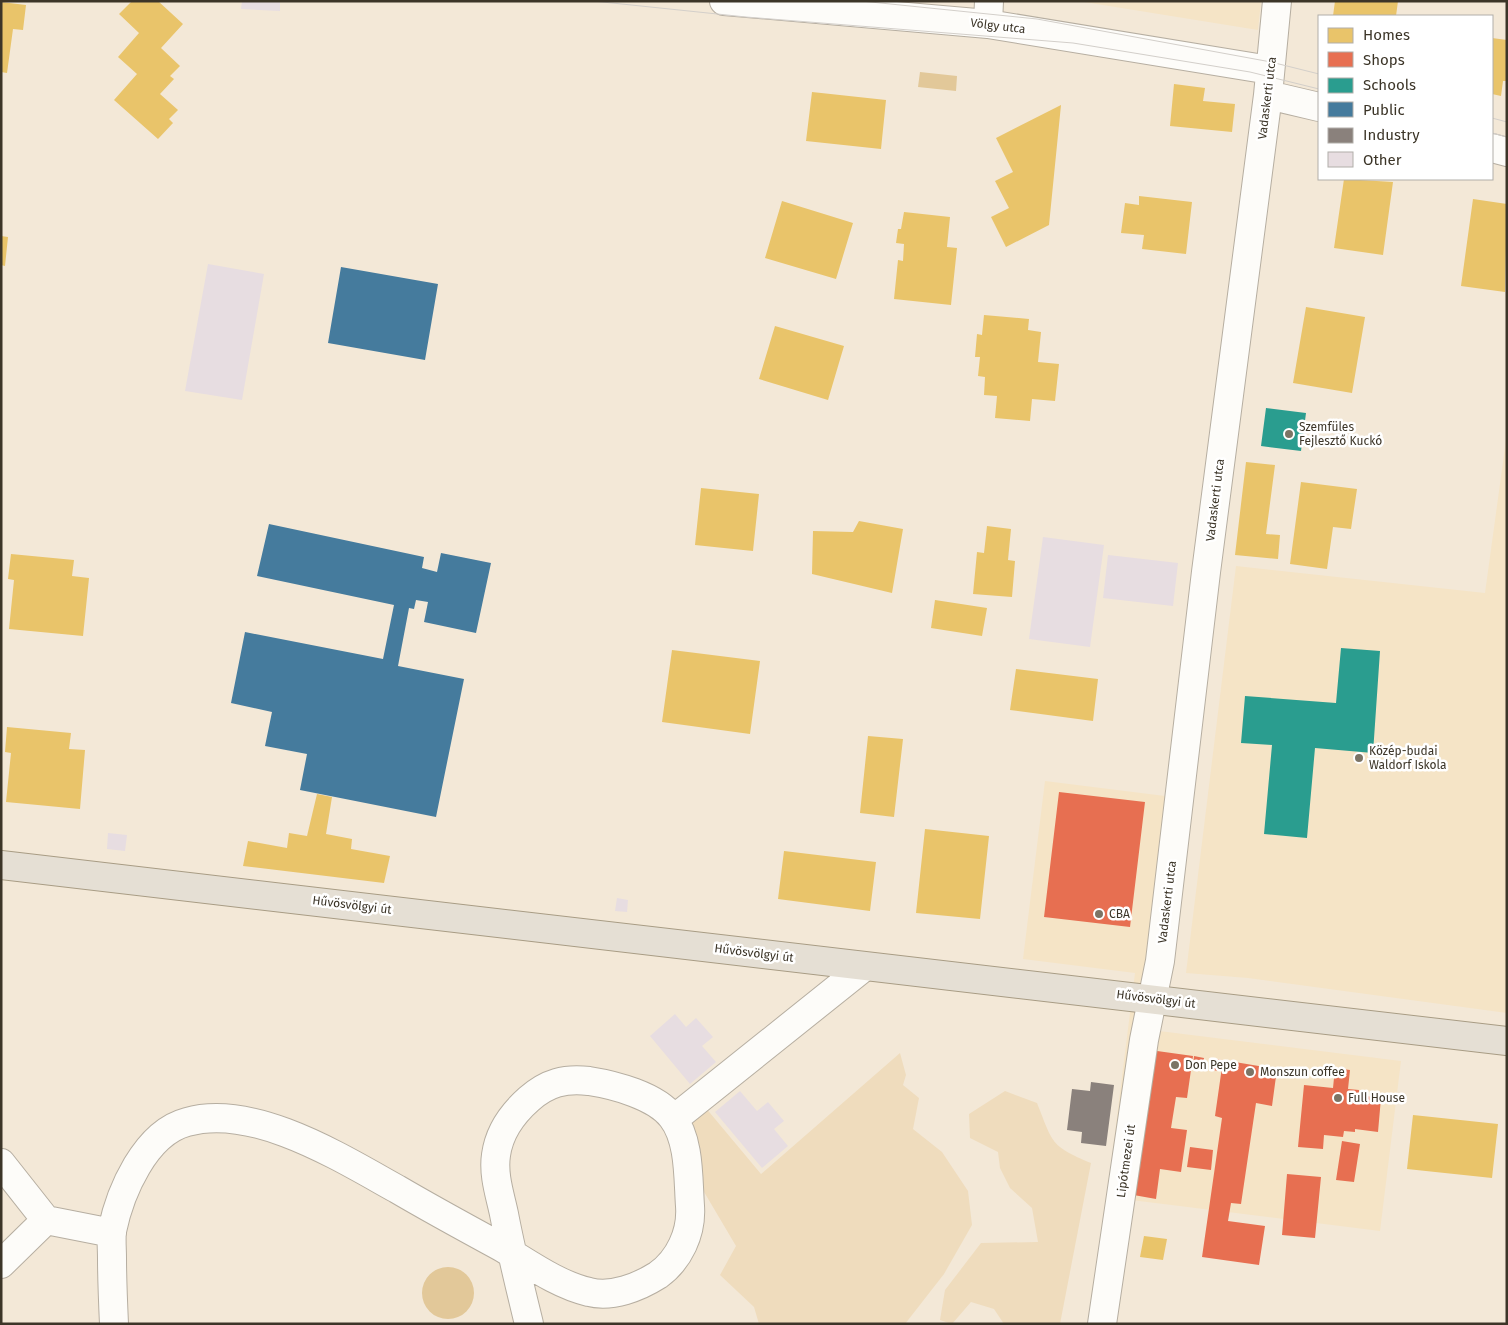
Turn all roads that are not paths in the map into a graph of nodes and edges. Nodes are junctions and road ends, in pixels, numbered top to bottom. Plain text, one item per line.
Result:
1 (724, 1) edge
2 (1276, 1) edge
3 (759, 3) edge
4 (989, 13) edge
5 (1269, 82) junction
6 (1318, 106) edge
7 (1493, 148) edge
8 (1507, 152) edge
9 (1, 866) edge
10 (864, 967) junction
11 (1152, 998) junction
12 (1507, 1041) edge
13 (674, 1119) junction
14 (1, 1163) edge
15 (46, 1220) junction
16 (112, 1233) junction
17 (512, 1254) junction
18 (1, 1264) edge
19 (114, 1324) edge
20 (529, 1324) edge
21 (1102, 1324) edge

1 - 3 street, Völgy utca
2 - 5 street, Vadaskerti utca
3 - 4 street, Völgy utca
4 - 5 street, Völgy utca
5 - 6 street, Völgy utca
5 - 11 street, Vadaskerti utca
7 - 8 street
9 - 10 main road, Hűvösvölgyi út
10 - 11 main road, Hűvösvölgyi út
10 - 13 street
11 - 12 main road, Hűvösvölgyi út
11 - 21 street, Lipótmezei út
13 - 17 street
13 - 17 street
14 - 15 street
15 - 16 street
15 - 18 street
16 - 17 street
16 - 19 street
17 - 20 street

